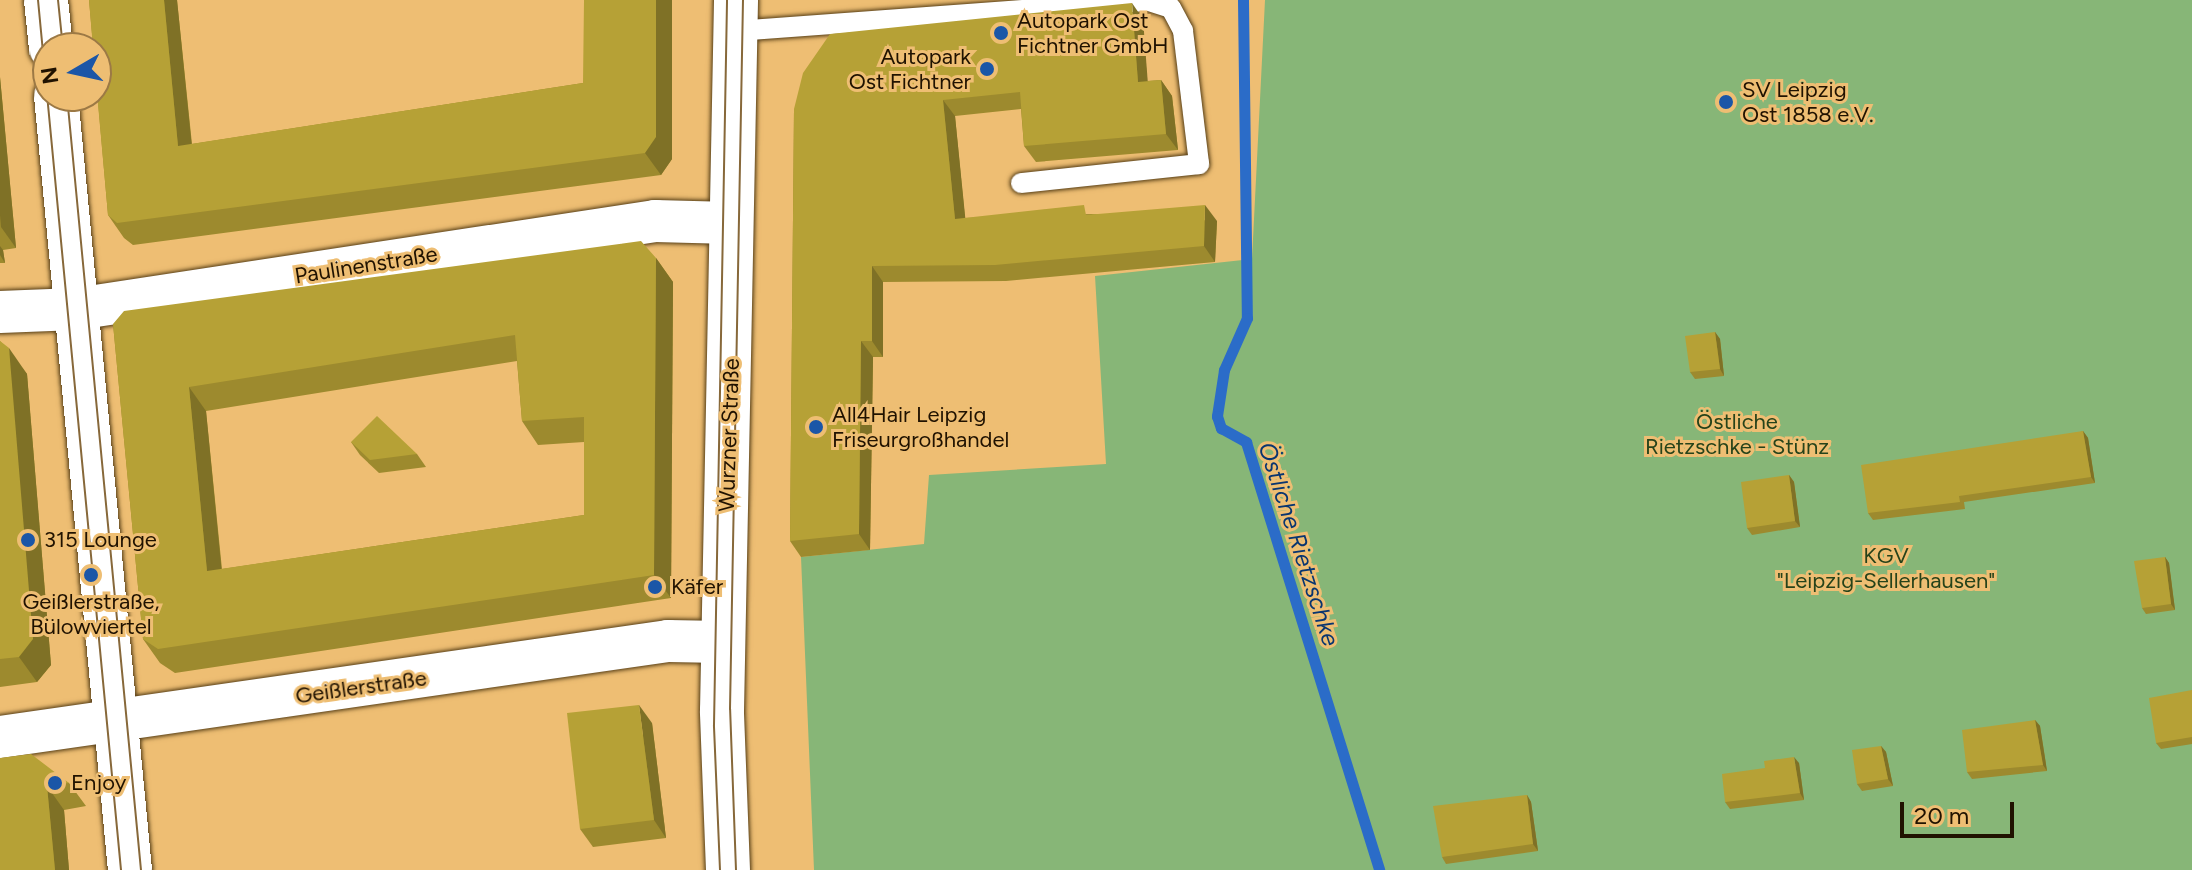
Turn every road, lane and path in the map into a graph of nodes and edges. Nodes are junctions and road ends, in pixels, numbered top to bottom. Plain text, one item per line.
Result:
1 (46, 0) edge
2 (736, 16) edge
3 (49, 32) edge
4 (58, 112) edge
5 (1021, 183) dead end
6 (731, 223) junction
7 (76, 309) junction
8 (0, 312) edge
9 (723, 642) junction
10 (117, 723) junction
11 (0, 737) edge
12 (130, 870) edge
13 (728, 870) edge

1 - 3 main road
2 - 5 lane
2 - 6 main road, Wurzner Straße
4 - 7 main road
6 - 7 street, Paulinenstraße
6 - 9 main road, Wurzner Straße
7 - 8 street, Paulinenstraße
7 - 10 main road
9 - 10 street, Geißlerstraße
9 - 13 main road, Wurzner Straße
10 - 11 street, Geißlerstraße
10 - 12 main road

